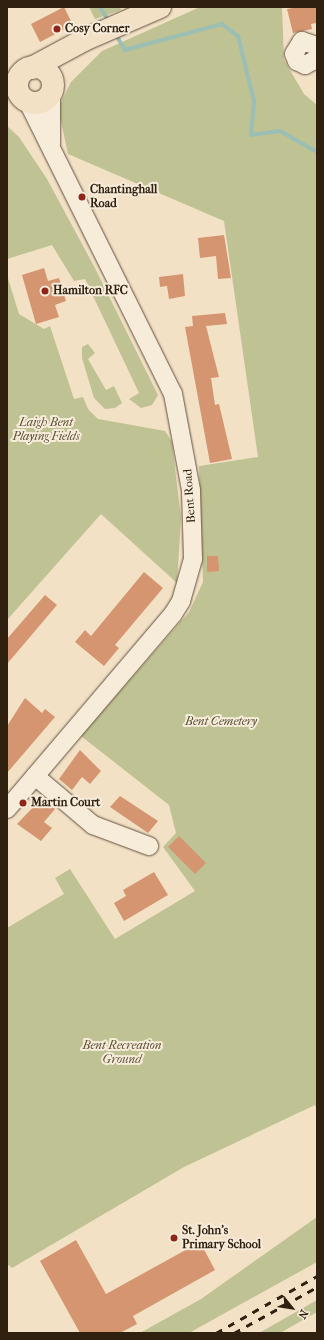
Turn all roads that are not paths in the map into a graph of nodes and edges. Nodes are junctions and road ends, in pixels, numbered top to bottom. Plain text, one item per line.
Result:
1 (147, 9) edge
2 (84, 40) junction
3 (317, 46) edge
4 (317, 59) edge
5 (21, 70) edge
6 (51, 87) junction
7 (19, 97) edge
8 (52, 147) junction
9 (35, 776) junction
10 (7, 809) edge
11 (149, 846) dead end

1 - 2 main road
2 - 5 main road
2 - 6 main road
3 - 4 street
5 - 6 main road
5 - 7 main road
6 - 7 main road
6 - 8 street, Bent Road
7 - 8 street, Bent Road
8 - 9 street, Bent Road
9 - 10 street, Bent Road
9 - 11 street

